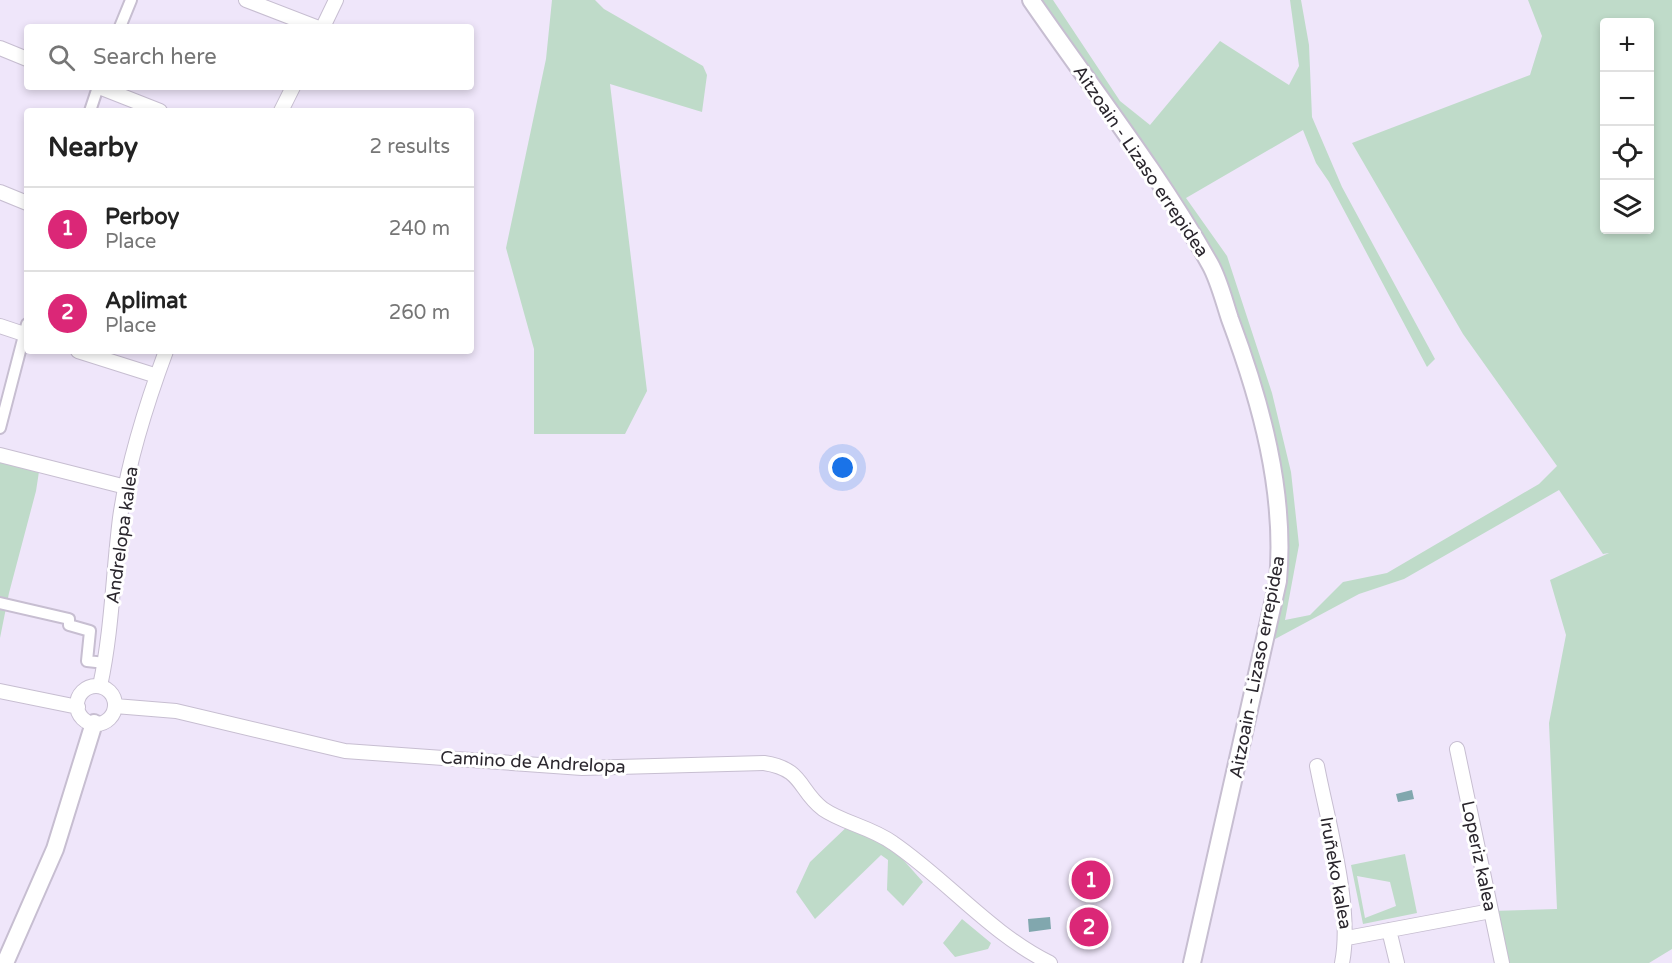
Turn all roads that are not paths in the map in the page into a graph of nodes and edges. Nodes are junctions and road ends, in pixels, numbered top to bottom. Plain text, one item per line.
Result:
1 (131, 0) edge
2 (246, 0) edge
3 (336, 0) edge
4 (1031, 0) edge
5 (121, 24) edge
6 (308, 24) edge
7 (324, 24) edge
8 (0, 48) edge
9 (24, 58) edge
10 (97, 90) edge
11 (106, 90) edge
12 (292, 90) edge
13 (91, 108) edge
14 (152, 108) edge
15 (282, 108) edge
16 (0, 192) edge
17 (24, 202) edge
18 (0, 326) edge
19 (24, 331) edge
20 (24, 338) edge
21 (87, 354) edge
22 (165, 354) edge
23 (157, 376) junction
24 (0, 428) edge
25 (0, 455) edge
26 (126, 487) junction
27 (0, 603) edge
28 (105, 663) junction
29 (100, 686) junction
30 (0, 691) edge
31 (115, 706) junction
32 (78, 707) junction
33 (94, 723) junction
34 (1457, 749) dead end
35 (1317, 766) dead end
36 (1491, 911) junction
37 (1389, 930) junction
38 (1347, 938) junction
39 (1021, 956) edge
40 (4, 963) edge
41 (1050, 963) edge
42 (1192, 963) edge
43 (1342, 963) edge
44 (1397, 963) edge
45 (1502, 963) edge

1 - 5 street
2 - 6 street
3 - 7 street
4 - 42 street, Aitzoain - Lizaso errepidea
8 - 9 street
10 - 13 street
11 - 14 street
12 - 15 street
16 - 17 street
18 - 19 street
20 - 24 street
21 - 23 street
22 - 23 street, Andrelopa kalea
23 - 26 street, Andrelopa kalea
25 - 26 street
26 - 28 street, Andrelopa kalea
27 - 28 street
28 - 29 street, Andrelopa kalea
29 - 31 street
29 - 32 street
30 - 32 street
31 - 33 street
31 - 39 street, Camino de Andrelopa
32 - 33 street
33 - 40 street
34 - 36 street, Loperiz kalea
35 - 38 street, Iruñeko kalea
36 - 37 street, Iruñeko kalea
36 - 45 street, Loperiz kalea
37 - 38 street, Iruñeko kalea
37 - 44 street
38 - 43 street
39 - 41 street, Camino de Andrelopa

